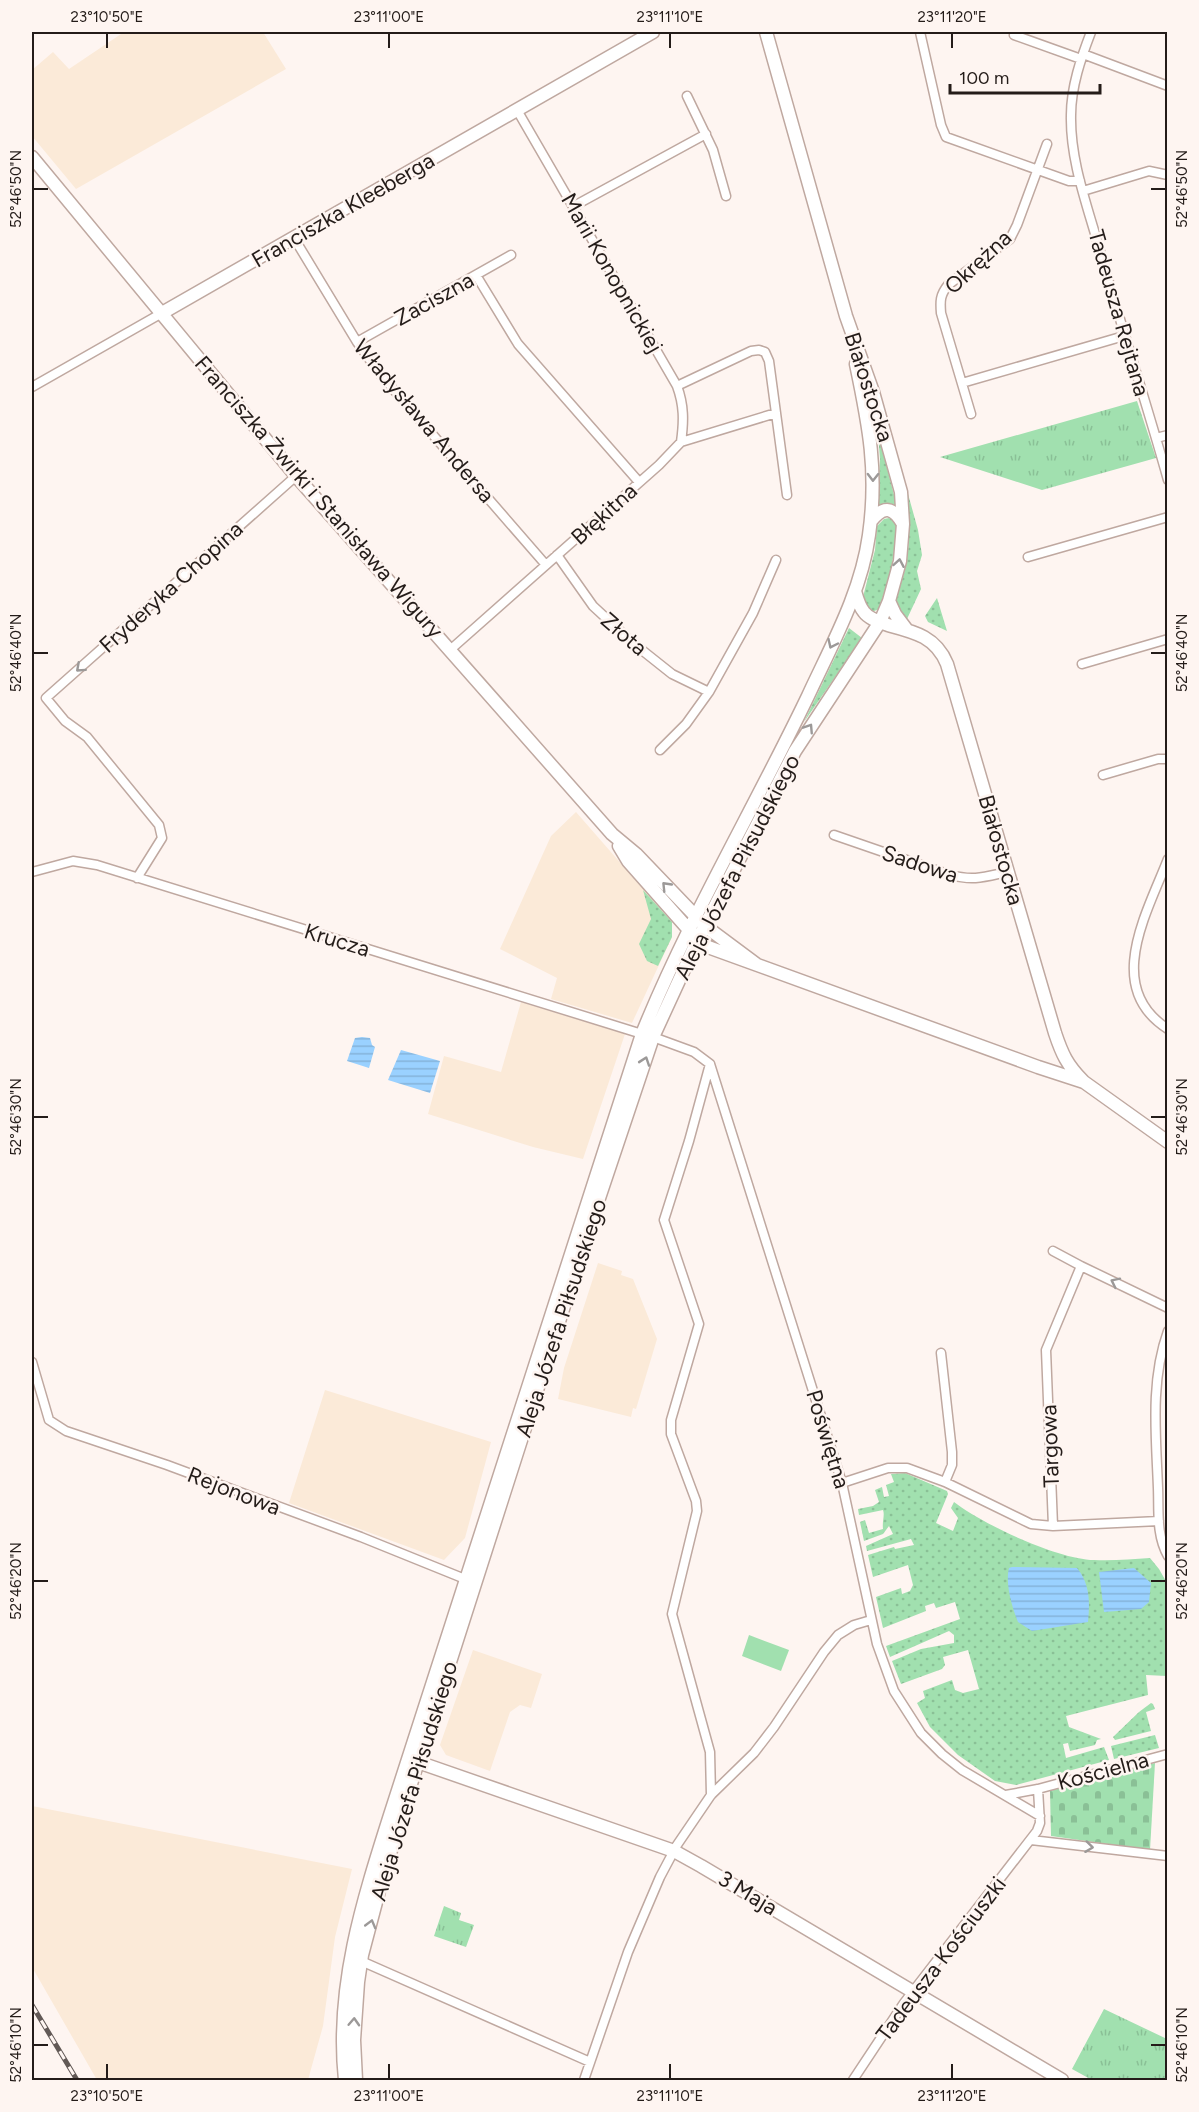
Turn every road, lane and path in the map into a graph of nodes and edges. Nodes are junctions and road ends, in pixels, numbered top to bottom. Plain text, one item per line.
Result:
1 (653, 32) edge
2 (766, 32) edge
3 (920, 32) edge
4 (1091, 32) edge
5 (1014, 35) dead end
6 (1082, 57) junction
7 (1167, 86) edge
8 (687, 96) dead end
9 (517, 110) junction
10 (706, 134) junction
11 (1047, 144) dead end
12 (32, 157) edge
13 (1038, 171) junction
14 (1167, 175) edge
15 (1082, 186) junction
16 (726, 196) dead end
17 (574, 206) junction
18 (294, 238) junction
19 (511, 255) dead end
20 (476, 275) junction
21 (162, 313) junction
22 (846, 316) junction
23 (1124, 336) junction
24 (357, 342) junction
25 (962, 383) junction
26 (677, 386) junction
27 (32, 387) edge
28 (776, 413) junction
29 (971, 414) dead end
30 (1167, 435) edge
31 (1156, 438) junction
32 (681, 442) junction
33 (296, 476) junction
34 (1167, 480) edge
35 (639, 482) junction
36 (788, 495) dead end
37 (1167, 517) edge
38 (871, 521) junction
39 (903, 524) junction
40 (557, 555) junction
41 (1028, 557) dead end
42 (776, 560) dead end
43 (546, 565) junction
44 (855, 591) junction
45 (889, 601) junction
46 (880, 622) junction
47 (908, 630) junction
48 (1167, 639) edge
49 (450, 650) junction
50 (1082, 664) dead end
51 (709, 692) junction
52 (660, 750) dead end
53 (1167, 759) edge
54 (1103, 775) dead end
55 (834, 835) dead end
56 (632, 858) junction
57 (1167, 859) edge
58 (32, 872) edge
59 (1007, 872) junction
60 (137, 878) junction
61 (696, 917) junction
62 (705, 926) junction
63 (689, 930) junction
64 (699, 939) junction
65 (756, 964) junction
66 (1167, 1029) edge
67 (648, 1036) junction
68 (710, 1064) junction
69 (1084, 1082) junction
70 (1167, 1142) edge
71 (1053, 1251) dead end
72 (1081, 1266) junction
73 (1167, 1308) edge
74 (1167, 1331) edge
75 (1166, 1342) edge
76 (941, 1353) dead end
77 (32, 1362) edge
78 (945, 1482) junction
79 (842, 1483) junction
80 (1159, 1521) junction
81 (1053, 1526) junction
82 (1167, 1556) edge
83 (471, 1581) junction
84 (871, 1620) junction
85 (1167, 1754) edge
86 (414, 1760) junction
87 (1038, 1789) junction
88 (711, 1795) junction
89 (1006, 1795) junction
90 (1040, 1816) junction
91 (1031, 1840) junction
92 (674, 1851) junction
93 (1167, 1856) edge
94 (361, 1961) junction
95 (912, 1992) junction
96 (590, 2062) junction
97 (345, 2080) edge
98 (356, 2080) edge
99 (584, 2080) edge
100 (853, 2080) edge
101 (1062, 2080) edge

1 - 9 street, Franciszka Kleeberga
2 - 22 street, Białostocka
3 - 13 street
4 - 6 street, Tadeusza Rejtana
5 - 6 street
6 - 7 street
6 - 15 street, Tadeusza Rejtana
8 - 10 street
9 - 17 street, Marii Konopnickiej
9 - 18 street, Franciszka Kleeberga
10 - 16 street
10 - 17 street
11 - 13 street, Okrężna
12 - 21 street, Franciszka Żwirki i Stanisława Wigury
13 - 15 street
13 - 25 street, Okrężna
14 - 15 street
15 - 23 street, Tadeusza Rejtana
17 - 26 street, Marii Konopnickiej
18 - 21 street, Franciszka Kleeberga
18 - 24 street, Władysława Andersa
19 - 20 street, Zaciszna
20 - 24 street, Zaciszna
20 - 35 street
21 - 27 street, Franciszka Kleeberga
21 - 33 street, Franciszka Żwirki i Stanisława Wigury
22 -> 38 street, Białostocka
22 - 39 street, Białostocka
23 - 25 street
23 - 31 street, Tadeusza Rejtana
24 - 43 street, Władysława Andersa
25 - 29 street, Okrężna
26 - 28 street
26 - 32 street, Marii Konopnickiej
28 - 32 street
28 - 36 street
30 - 31 street
31 - 34 street, Tadeusza Rejtana
32 - 35 street, Błękitna
33 - 49 street, Franciszka Żwirki i Stanisława Wigury
33 -> 60 street, Fryderyka Chopina
35 - 40 street, Błękitna
37 - 41 street
38 - 39 street
38 - 44 street, Białostocka
45 -> 39 street, Białostocka
40 - 43 street, Błękitna
40 - 51 street, Złota
42 - 51 street
43 - 49 street, Błękitna
44 - 46 street
44 -> 61 street, Aleja Józefa Piłsudskiego
45 - 46 street, Aleja Józefa Piłsudskiego
45 - 47 street, Białostocka
46 - 47 street, Białostocka
62 -> 46 street, Aleja Józefa Piłsudskiego
47 - 59 street, Białostocka
48 - 50 street
49 - 56 street, Franciszka Żwirki i Stanisława Wigury
51 - 52 street
53 - 54 street
55 - 59 street, Sadowa
61 -> 56 street, Franciszka Żwirki i Stanisława Wigury
56 - 63 street, Franciszka Żwirki i Stanisława Wigury
57 - 66 street
58 - 60 street, Krucza
59 - 69 street, Białostocka
60 - 67 street, Krucza
61 - 62 street, Franciszka Żwirki i Stanisława Wigury
61 - 63 street, Aleja Józefa Piłsudskiego
62 - 64 street, Aleja Józefa Piłsudskiego
62 - 65 street, Franciszka Żwirki i Stanisława Wigury
63 - 64 street, Franciszka Żwirki i Stanisława Wigury
63 - 67 street, Aleja Józefa Piłsudskiego
64 - 65 street, Franciszka Żwirki i Stanisława Wigury
64 - 67 street, Aleja Józefa Piłsudskiego
65 - 69 street, Franciszka Żwirki i Stanisława Wigury
67 - 68 street
67 - 83 street, Aleja Józefa Piłsudskiego
68 - 79 street, Poświętna
68 - 88 street
69 - 70 street, Franciszka Żwirki i Stanisława Wigury
71 - 72 street
73 -> 72 street
72 - 81 street, Targowa
74 - 75 street
75 - 80 street
76 - 78 street
77 - 83 street, Rejonowa
78 - 79 street
78 - 81 street
79 - 84 street, Poświętna
80 - 81 street
80 - 82 street
83 - 86 street, Aleja Józefa Piłsudskiego
84 - 88 street
84 - 89 street, Poświętna
85 - 87 street, Kościelna
86 - 92 street, 3 Maja
94 -> 86 street, Aleja Józefa Piłsudskiego
86 - 97 street, Aleja Józefa Piłsudskiego
87 - 89 street, Kościelna
87 - 90 street, Kościelna
88 - 92 street
89 - 90 street, Poświętna
90 - 91 street, Kościelna
91 -> 93 street
91 - 95 street, Tadeusza Kościuszki
92 - 95 street, 3 Maja
92 - 96 street
94 - 96 street
98 -> 94 street, Aleja Józefa Piłsudskiego
95 - 100 street, Tadeusza Kościuszki
95 - 101 street, 3 Maja
96 - 99 street

